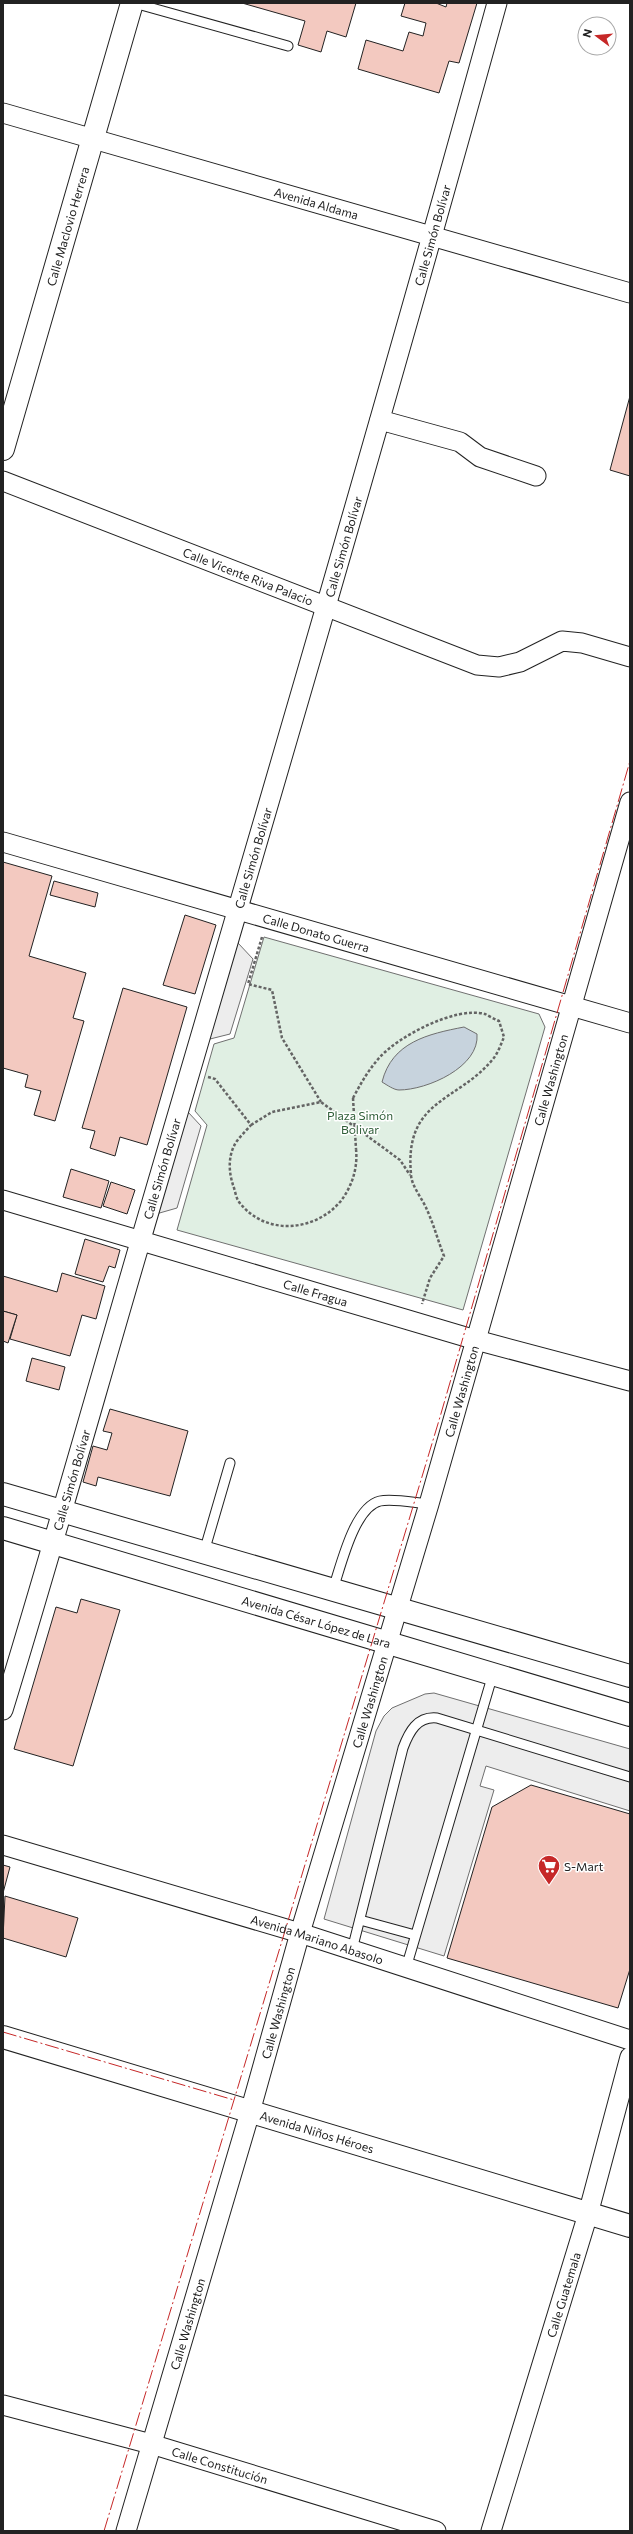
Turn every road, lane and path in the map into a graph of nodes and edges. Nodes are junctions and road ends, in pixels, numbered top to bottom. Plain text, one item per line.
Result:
1 (133, 3) edge
2 (497, 3) edge
3 (288, 46) dead end
4 (3, 113) edge
5 (92, 138) junction
6 (433, 235) junction
7 (630, 293) edge
8 (380, 420) junction
9 (4, 440) edge
10 (536, 476) dead end
11 (3, 481) edge
12 (327, 608) junction
13 (630, 658) edge
14 (630, 802) edge
15 (627, 823) edge
16 (3, 842) edge
17 (239, 910) junction
18 (267, 918) junction
19 (573, 1007) junction
20 (630, 1023) edge
21 (191, 1072) junction
22 (322, 1102) junction
23 (251, 1125) junction
24 (410, 1176) junction
25 (3, 1200) edge
26 (140, 1241) junction
27 (416, 1322) junction
28 (476, 1340) junction
29 (630, 1381) edge
30 (230, 1463) dead end
31 (3, 1494) edge
32 (429, 1504) junction
33 (64, 1512) junction
34 (3, 1528) edge
35 (54, 1543) junction
36 (204, 1552) junction
37 (333, 1589) junction
38 (398, 1608) junction
39 (388, 1644) junction
40 (493, 1674) junction
41 (630, 1676) edge
42 (3, 1710) edge
43 (630, 1715) edge
44 (477, 1730) junction
45 (630, 1777) edge
46 (3, 1844) edge
47 (360, 1920) junction
48 (300, 1933) junction
49 (415, 1935) junction
50 (352, 1950) junction
51 (406, 1968) junction
52 (3, 2037) edge
53 (630, 2040) edge
54 (630, 2057) edge
55 (250, 2112) junction
56 (588, 2214) junction
57 (630, 2226) edge
58 (3, 2405) edge
59 (151, 2444) junction
60 (126, 2531) edge
61 (436, 2531) edge
62 (491, 2531) edge

1 - 3 lane
1 - 5 main road, Calle Maclovio Herrera
2 - 6 street, Calle Simón Bolívar
4 - 5 street, Avenida Aldama
5 - 6 street, Avenida Aldama
5 - 9 main road, Calle Maclovio Herrera
6 - 7 street, Avenida Aldama
6 - 8 street, Calle Simón Bolívar
8 - 10 street
8 - 12 street, Calle Simón Bolívar
11 - 12 street, Calle Vicente Riva Palacio
12 - 13 street, Calle Vicente Riva Palacio
12 - 17 street, Calle Simón Bolívar
14 - 15 street, Calle Washington
15 - 19 street, Calle Washington
16 - 17 street, Calle Donato Guerra
17 - 18 street, Calle Donato Guerra
17 - 21 street, Calle Simón Bolívar
18 - 19 street, Calle Donato Guerra
18 - 22 path
19 - 20 street, Calle Donato Guerra
19 - 28 street, Calle Washington
21 - 23 path
21 - 26 street, Calle Simón Bolívar
22 - 23 path
22 - 24 path
23 - 24 path, bridge
24 - 27 path
25 - 26 street, Calle Fragua
26 - 27 street, Calle Fragua
26 - 33 street, Calle Simón Bolívar
27 - 28 street, Calle Fragua
28 - 29 street, Calle Fragua
28 - 32 street, Calle Washington
30 - 36 lane
31 - 33 main road
32 - 37 lane
32 - 38 street, Calle Washington
33 - 35 street, Calle Simón Bolívar
33 - 36 main road
34 - 35 main road, Avenida César López de Lara
35 - 39 main road, Avenida César López de Lara
35 - 42 street, Calle Simón Bolívar
36 - 37 main road
37 - 38 main road
38 - 39 street, Calle Washington
38 - 41 main road
39 - 40 main road, Avenida César López de Lara
39 - 48 street, Calle Washington
40 - 43 main road, Avenida César López de Lara
40 - 44 lane
44 - 45 lane
44 - 47 lane
44 - 49 lane
46 - 48 street, Avenida Mariano Abasolo
47 - 49 lane
47 - 50 lane
48 - 50 street, Avenida Mariano Abasolo
48 - 55 street, Calle Washington
49 - 51 lane
50 - 51 street, Avenida Mariano Abasolo
51 - 53 street, Avenida Mariano Abasolo
52 - 55 main road, Avenida Niños Héroes
54 - 56 street, Calle Guatemala
55 - 56 main road, Avenida Niños Héroes
55 - 59 street, Calle Washington
56 - 57 main road, Avenida Niños Héroes
56 - 62 street, Calle Guatemala
58 - 59 street, Calle Constitución
59 - 60 street, Calle Washington
59 - 61 street, Calle Constitución

